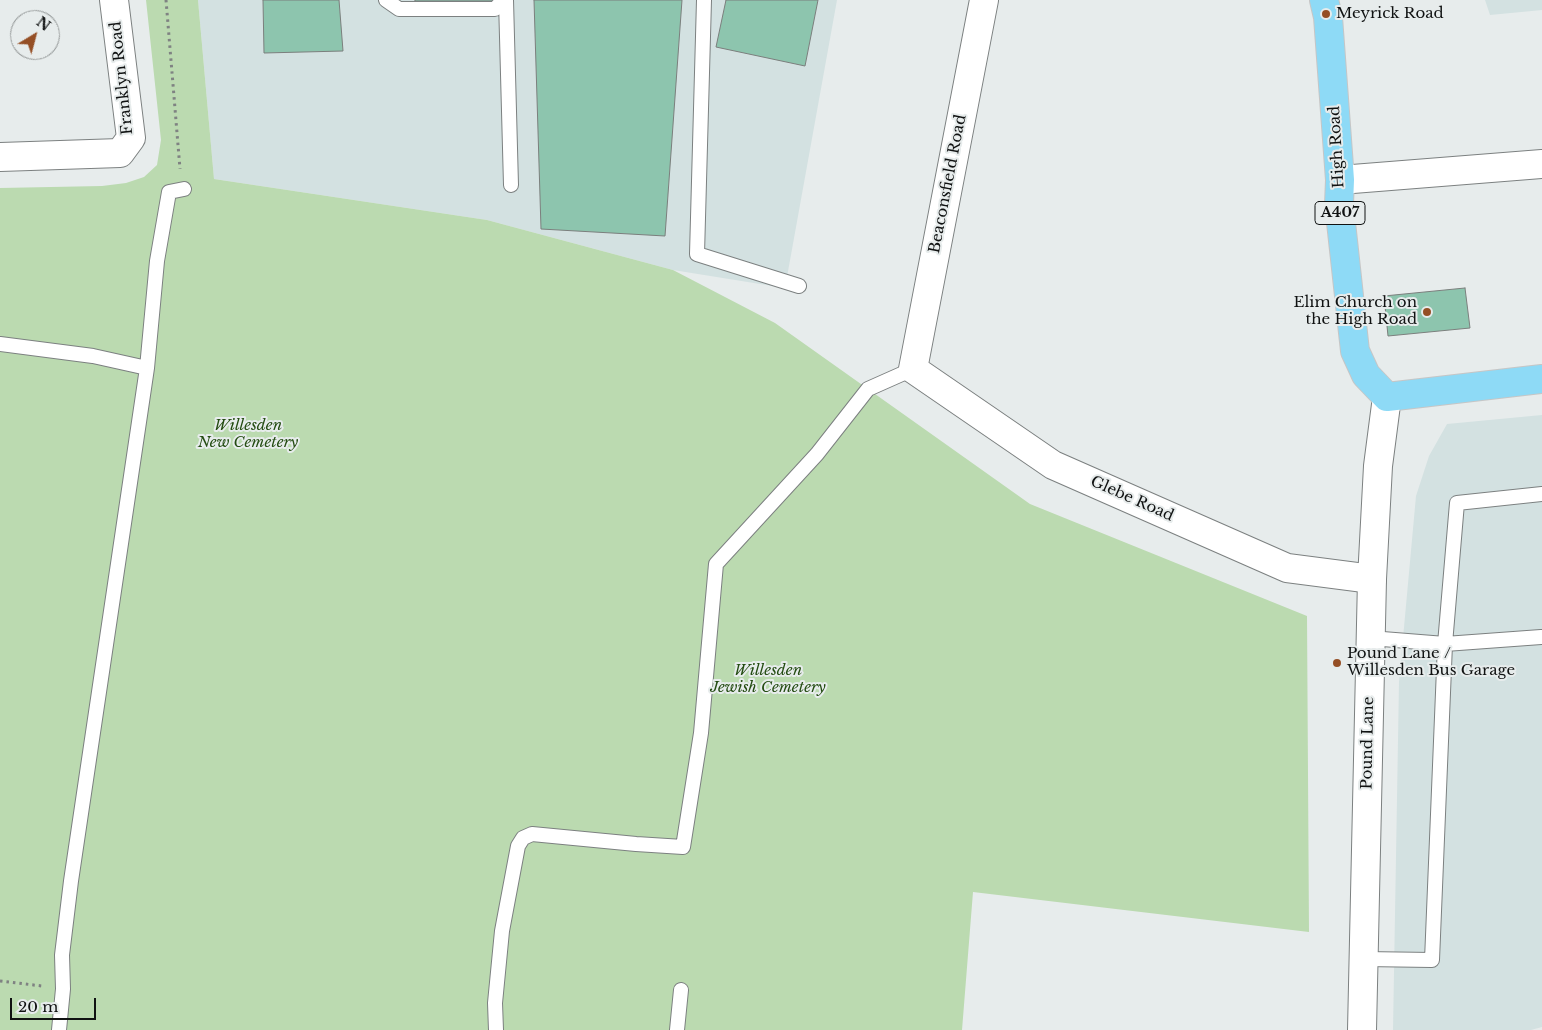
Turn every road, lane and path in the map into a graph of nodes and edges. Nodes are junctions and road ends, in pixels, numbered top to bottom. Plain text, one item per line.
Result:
1 (114, 0) edge
2 (166, 0) edge
3 (386, 0) edge
4 (505, 0) edge
5 (704, 0) edge
6 (984, 0) edge
7 (1324, 0) edge
8 (0, 157) edge
9 (1542, 164) edge
10 (1340, 180) junction
11 (511, 185) dead end
12 (183, 190) joint
13 (799, 286) dead end
14 (0, 344) edge
15 (147, 368) junction
16 (913, 369) junction
17 (1542, 379) edge
18 (1387, 397) junction
19 (1542, 494) edge
20 (1372, 579) junction
21 (1541, 637) edge
22 (1370, 638) junction
23 (1445, 644) junction
24 (1364, 959) junction
25 (0, 981) edge
26 (63, 988) junction
27 (681, 990) dead end
28 (59, 1030) edge
29 (496, 1030) edge
30 (677, 1030) edge
31 (1362, 1030) edge

1 - 8 street, Franklyn Road
2 - 12 path
3 - 4 lane
4 - 11 lane
5 - 13 lane
6 - 16 street, Beaconsfield Road
7 - 10 main road, High Road / A407
9 - 10 street
10 - 18 main road, High Road / A407
12 - 15 lane
14 - 15 lane
15 - 26 lane
16 - 20 street, Glebe Road
16 - 29 lane
17 - 18 main road
18 - 20 street, Pound Lane
19 - 23 lane
20 - 22 street, Pound Lane
21 - 23 lane
22 - 23 lane
22 - 24 street, Pound Lane
23 - 24 lane
24 - 31 street, Pound Lane
25 - 26 path
26 - 28 lane
27 - 30 lane

